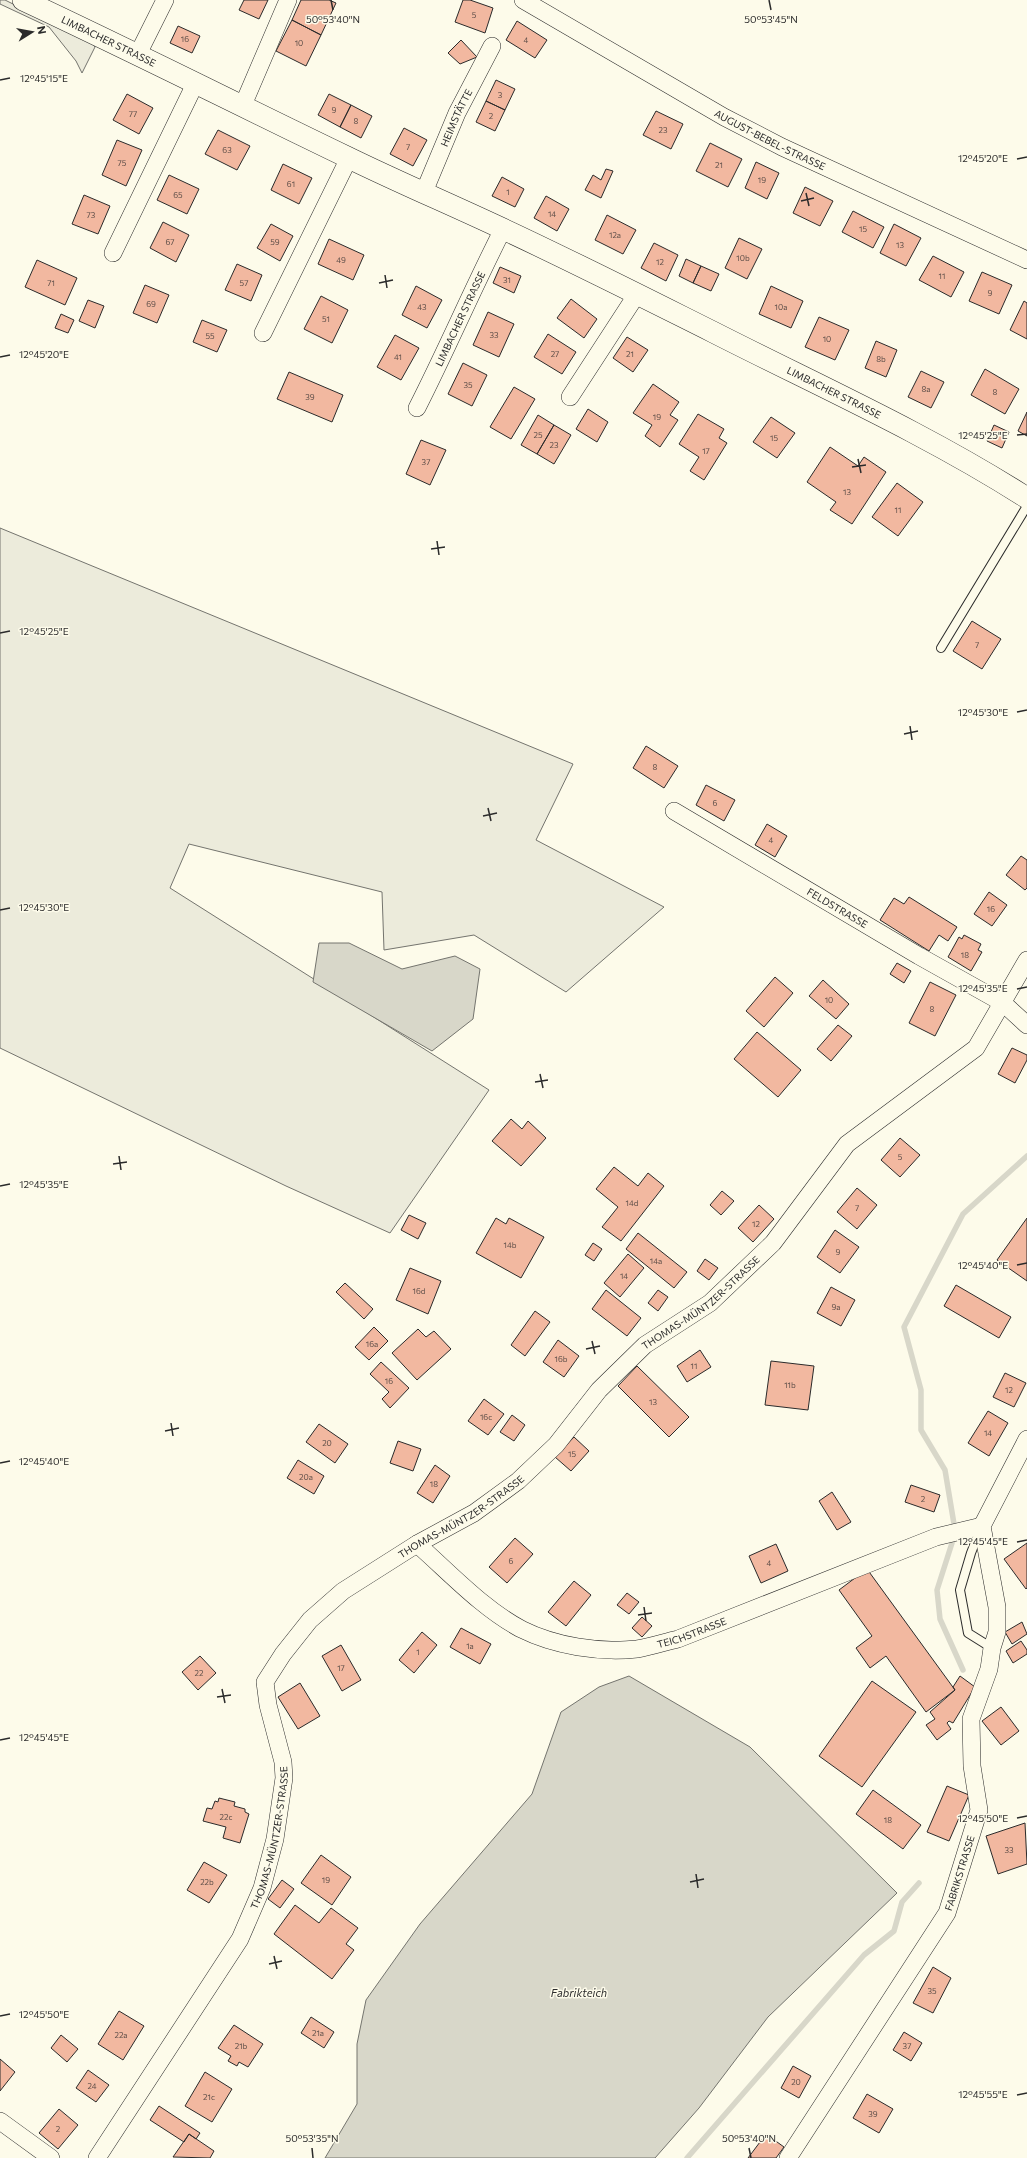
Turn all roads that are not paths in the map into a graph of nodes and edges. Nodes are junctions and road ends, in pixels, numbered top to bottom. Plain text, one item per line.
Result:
1 (23, 0) edge
2 (165, 0) edge
3 (288, 0) edge
4 (523, 0) edge
5 (492, 46) dead end
6 (138, 54) junction
7 (195, 84) junction
8 (243, 105) junction
9 (349, 158) junction
10 (424, 192) junction
11 (503, 229) junction
12 (113, 253) dead end
13 (1027, 260) edge
14 (637, 294) junction
15 (263, 333) dead end
16 (570, 397) dead end
17 (417, 408) dead end
18 (1027, 498) edge
19 (1027, 506) edge
20 (941, 648) dead end
21 (674, 811) dead end
22 (1027, 960) edge
23 (1003, 1003) junction
24 (1027, 1025) edge
25 (1027, 1439) edge
26 (982, 1526) junction
27 (417, 1544) junction
28 (992, 1648) junction
29 (0, 2121) edge
30 (51, 2158) edge
31 (97, 2158) edge
32 (788, 2158) edge

1 - 6 street, LIMBACHER STRASSE
2 - 6 street
3 - 8 street
4 - 13 street, AUGUST-BEBEL-STRASSE
5 - 10 street, HEIMSTÄTTE
6 - 7 street, LIMBACHER STRASSE
7 - 8 street, LIMBACHER STRASSE
7 - 12 street
8 - 9 street, LIMBACHER STRASSE
9 - 10 street, LIMBACHER STRASSE
9 - 15 street
10 - 11 street, LIMBACHER STRASSE
11 - 14 street, LIMBACHER STRASSE
11 - 17 street, LIMBACHER STRASSE
14 - 16 street
14 - 18 street, LIMBACHER STRASSE
19 - 20 lane
21 - 23 street, FELDSTRASSE
22 - 23 street, THOMAS-MÜNTZER-STRASSE
23 - 24 street
23 - 27 street, THOMAS-MÜNTZER-STRASSE
25 - 26 street
26 - 27 street, TEICHSTRASSE
26 - 28 street, FABRIKSTRASSE
26 - 28 lane
27 - 31 street, THOMAS-MÜNTZER-STRASSE
28 - 32 street, FABRIKSTRASSE
29 - 30 street

